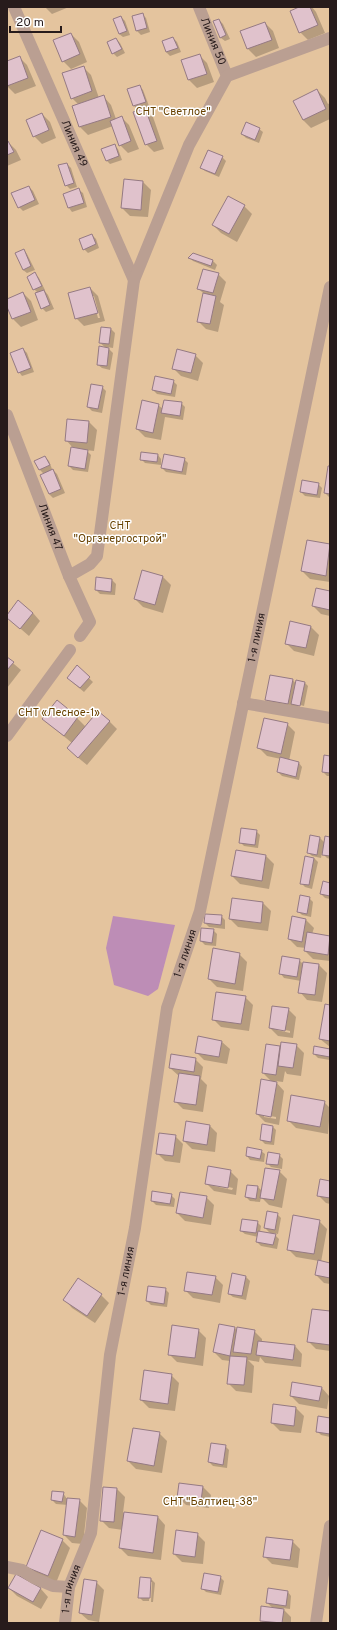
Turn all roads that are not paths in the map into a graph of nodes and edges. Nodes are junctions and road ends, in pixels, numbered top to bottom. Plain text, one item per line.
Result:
1 (14, 7) edge
2 (199, 7) edge
3 (330, 38) edge
4 (227, 76) junction
5 (134, 280) junction
6 (330, 287) edge
7 (7, 414) edge
8 (69, 576) junction
9 (80, 636) dead end
10 (70, 650) dead end
11 (243, 703) junction
12 (330, 718) edge
13 (7, 736) edge
14 (330, 1526) edge
15 (7, 1566) edge
16 (69, 1587) junction
17 (65, 1623) edge
18 (316, 1623) edge

1 - 5 street, Линия 49
2 - 4 street, Линия 50
3 - 4 street
4 - 5 street
5 - 8 street
6 - 11 street, 1-я линия
7 - 8 street, Линия 47
8 - 9 street, Линия 47
10 - 13 street
11 - 12 street
11 - 16 street, 1-я линия
14 - 18 street
15 - 16 street
16 - 17 street, 1-я линия

